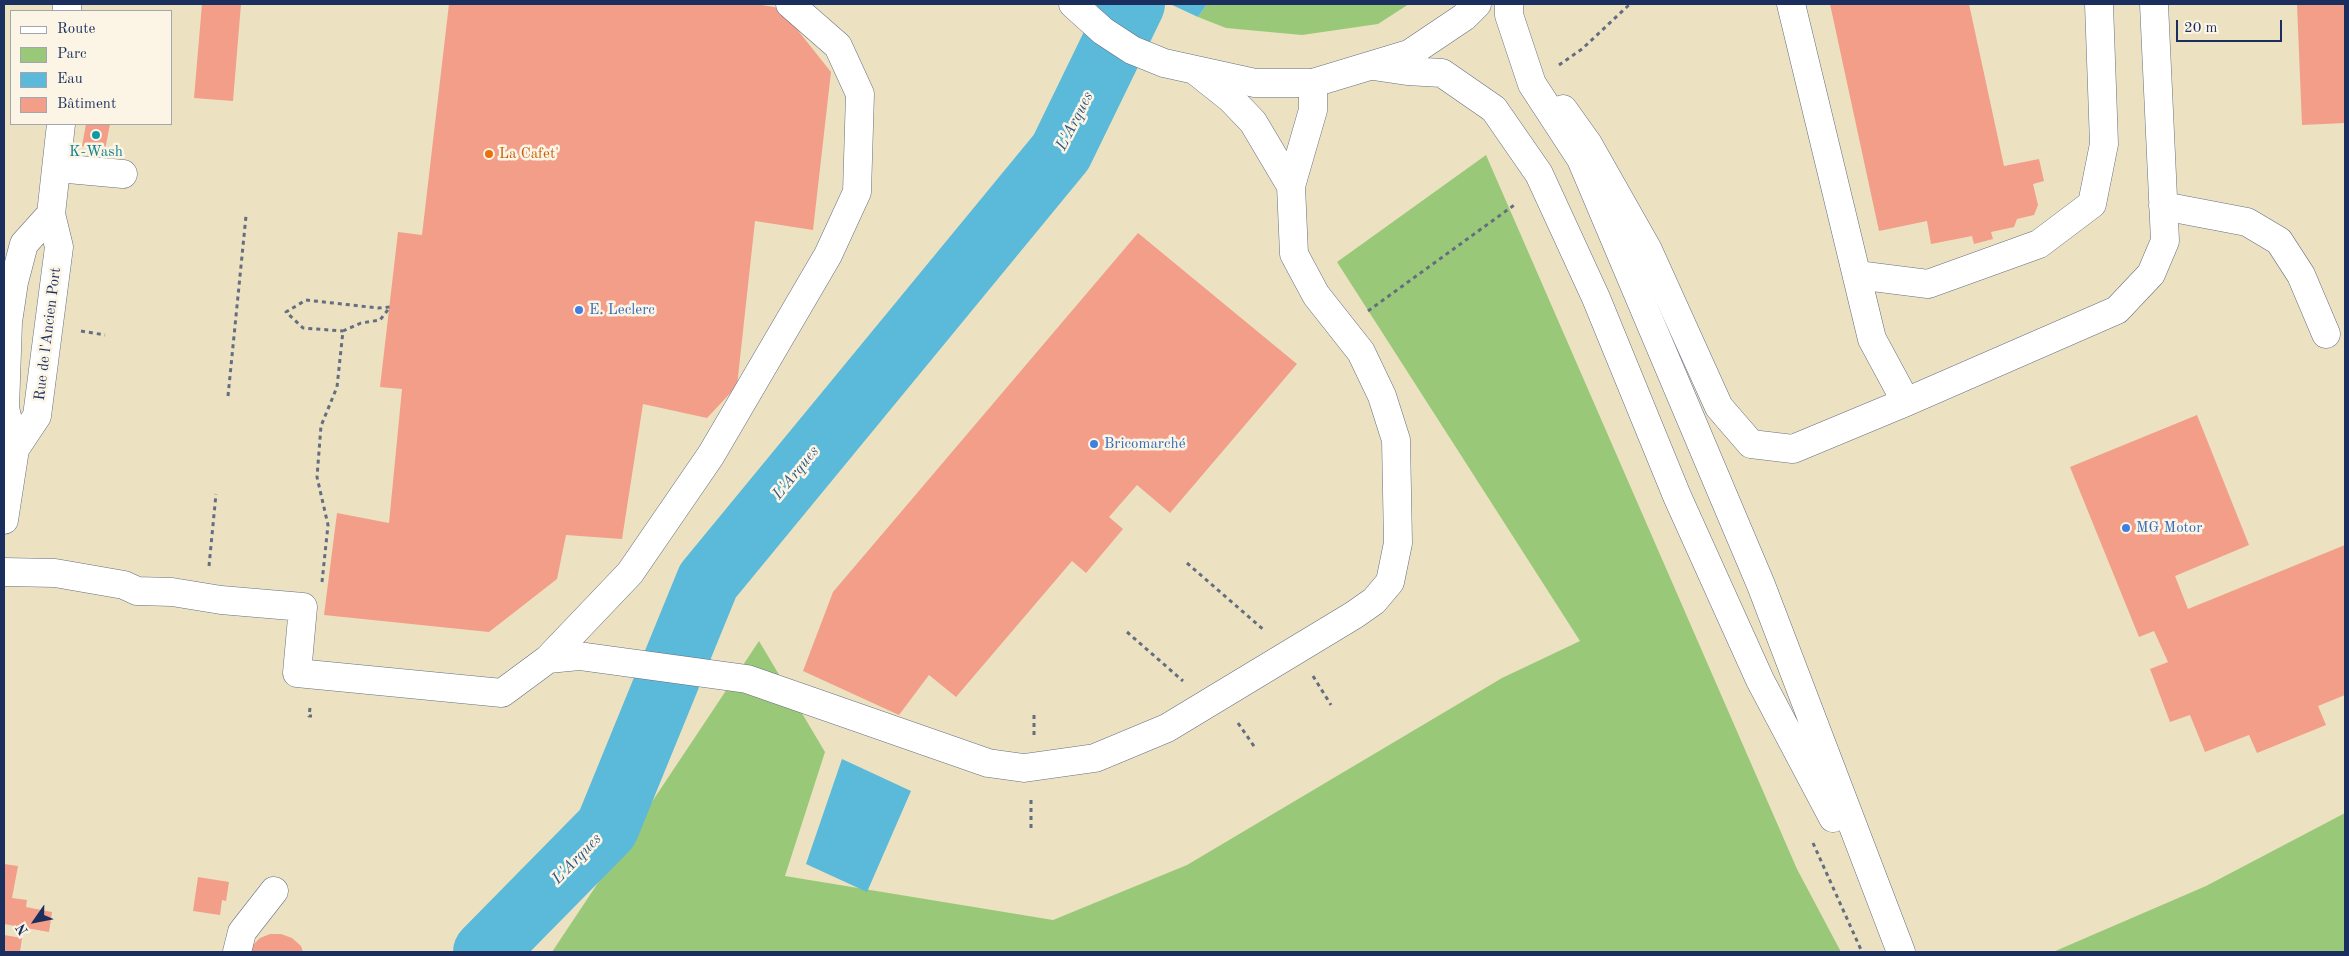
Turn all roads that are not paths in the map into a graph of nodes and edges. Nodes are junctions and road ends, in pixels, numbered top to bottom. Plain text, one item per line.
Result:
1 (790, 4) edge
2 (1073, 4) edge
3 (1477, 4) edge
4 (1509, 4) edge
5 (1791, 4) edge
6 (2100, 4) edge
7 (2154, 4) edge
8 (1373, 66) junction
9 (1197, 72) junction
10 (1313, 83) junction
11 (1532, 84) junction
12 (61, 125) edge
13 (57, 168) junction
14 (123, 174) dead end
15 (1291, 186) junction
16 (2163, 206) junction
17 (51, 214) junction
18 (1856, 275) junction
19 (2326, 334) dead end
20 (1906, 402) junction
21 (15, 449) junction
22 (4, 513) edge
23 (4, 572) edge
24 (548, 659) junction
25 (274, 891) dead end
26 (1885, 914) junction
27 (237, 952) edge
28 (1901, 952) edge

1 - 24 main road
2 - 9 main road
3 - 8 main road
4 - 11 main road
5 - 18 main road
6 - 18 main road
7 - 16 main road
8 - 10 main road
8 - 26 main road
9 - 10 main road
9 - 15 main road
10 - 15 main road
11 - 20 main road
11 - 26 main road
12 - 13 main road, Rue de l'Ancien Port
13 - 14 main road
13 - 17 main road, Rue de l'Ancien Port
15 - 24 main road
16 - 19 main road
16 - 20 main road
17 - 21 main road, Rue de l'Ancien Port
17 - 21 main road, Rue de l'Ancien Port
18 - 20 main road
21 - 22 main road, Rue de l'Ancien Port
23 - 24 main road
25 - 27 main road
26 - 28 main road

